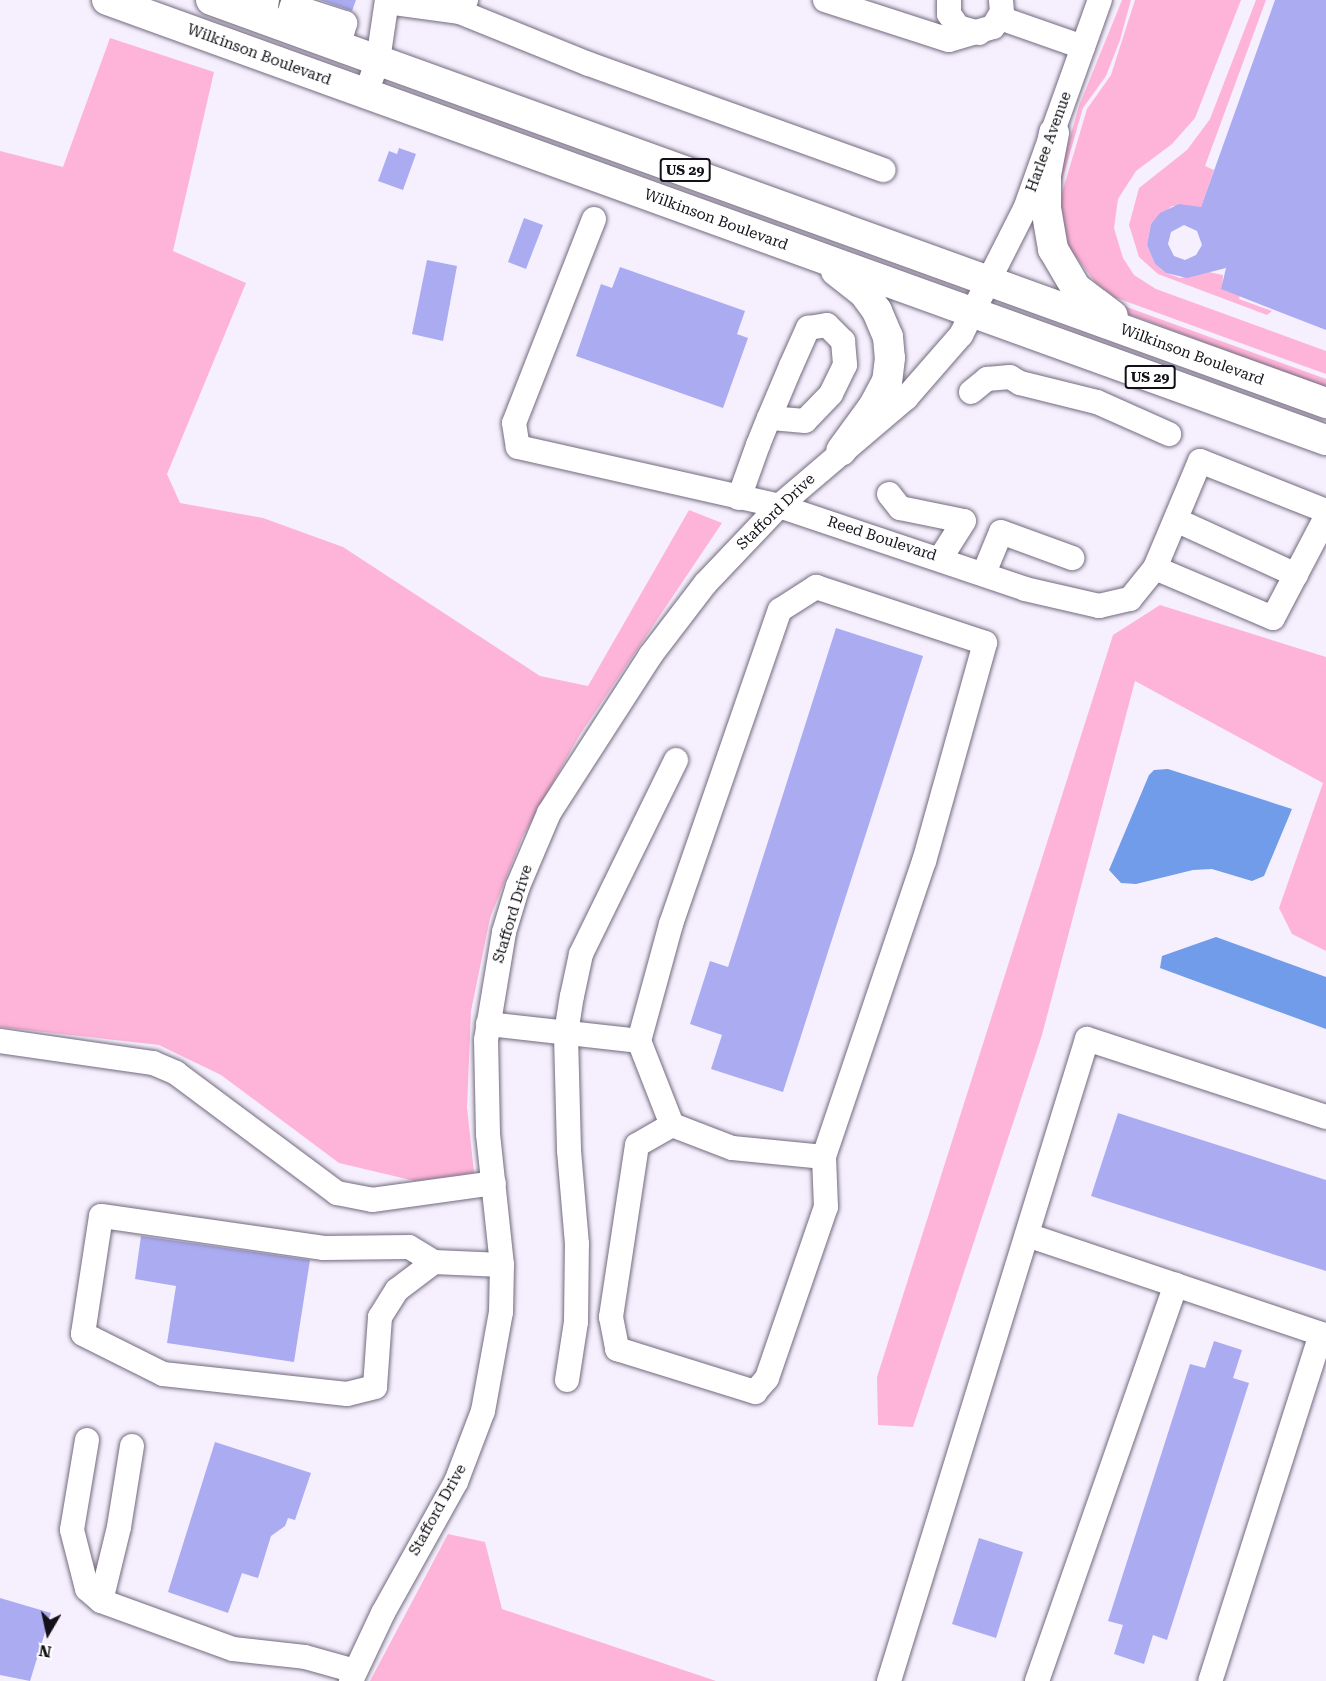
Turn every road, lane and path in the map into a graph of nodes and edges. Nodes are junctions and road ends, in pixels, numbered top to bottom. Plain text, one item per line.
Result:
1 (106, 0) edge
2 (212, 0) edge
3 (825, 0) edge
4 (949, 0) edge
5 (1100, 0) edge
6 (387, 1) edge
7 (463, 6) edge
8 (270, 9) edge
9 (1000, 9) edge
10 (979, 33) junction
11 (1083, 46) junction
12 (378, 60) junction
13 (366, 93) junction
14 (1054, 133) junction
15 (885, 170) dead end
16 (594, 219) dead end
17 (791, 247) junction
18 (991, 282) junction
19 (975, 314) junction
20 (1154, 341) junction
21 (971, 392) dead end
22 (1326, 403) edge
23 (769, 418) dead end
24 (1169, 434) dead end
25 (1326, 440) edge
26 (841, 451) junction
27 (889, 494) dead end
28 (739, 498) junction
29 (779, 506) junction
30 (1326, 511) edge
31 (1326, 517) edge
32 (1176, 520) junction
33 (940, 558) junction
34 (1071, 558) dead end
35 (1155, 568) junction
36 (984, 573) junction
37 (1296, 575) junction
38 (676, 760) dead end
39 (488, 1024) junction
40 (566, 1033) junction
41 (0, 1041) edge
42 (639, 1041) junction
43 (1326, 1117) edge
44 (672, 1125) junction
45 (824, 1157) junction
46 (494, 1183) junction
47 (1027, 1235) junction
48 (434, 1262) junction
49 (502, 1265) junction
50 (1176, 1286) junction
51 (567, 1380) dead end
52 (87, 1440) dead end
53 (132, 1446) dead end
54 (100, 1602) junction
55 (353, 1676) edge
56 (889, 1681) edge
57 (1037, 1681) edge
58 (1210, 1681) edge

1 - 13 main road, Wilkinson Boulevard / US 29
2 - 8 main road, Wilkinson Boulevard / US 29
3 - 10 street
4 - 10 street
5 - 11 street, Harlee Avenue
6 - 7 street
6 - 12 street
7 - 15 street
8 - 12 main road, Wilkinson Boulevard / US 29
9 - 10 street
9 - 11 street
11 - 14 street, Harlee Avenue
12 - 13 street
12 - 18 main road, Wilkinson Boulevard / US 29
13 - 17 main road, Wilkinson Boulevard / US 29
14 - 18 street, Harlee Avenue
14 - 20 main road
16 - 28 street, Reed Boulevard
17 - 19 main road, Wilkinson Boulevard / US 29
17 - 26 main road
18 - 19 street, Stafford Drive
18 - 20 main road, Wilkinson Boulevard / US 29
19 - 25 main road, Wilkinson Boulevard / US 29
19 - 26 street, Stafford Drive
20 - 22 main road, Wilkinson Boulevard / US 29
21 - 24 street
23 - 28 street
26 - 29 street, Stafford Drive
27 - 33 street
28 - 29 street, Reed Boulevard
29 - 33 street, Reed Boulevard
29 - 39 street, Stafford Drive
30 - 32 street, Reed Boulevard
31 - 37 street
32 - 35 street, Reed Boulevard
32 - 37 street
33 - 36 street, Reed Boulevard
34 - 36 street
35 - 36 street, Reed Boulevard
35 - 37 street
38 - 40 street
39 - 40 street
39 - 46 street, Stafford Drive
40 - 42 street
40 - 51 street
41 - 46 street
42 - 44 street
42 - 45 street
43 - 47 street
44 - 45 street
44 - 45 street
46 - 49 street, Stafford Drive
47 - 50 street
47 - 56 street
48 - 48 street
48 - 49 street
49 - 55 street, Stafford Drive
50 - 57 street
50 - 58 street
52 - 54 street
53 - 54 street
54 - 55 street

